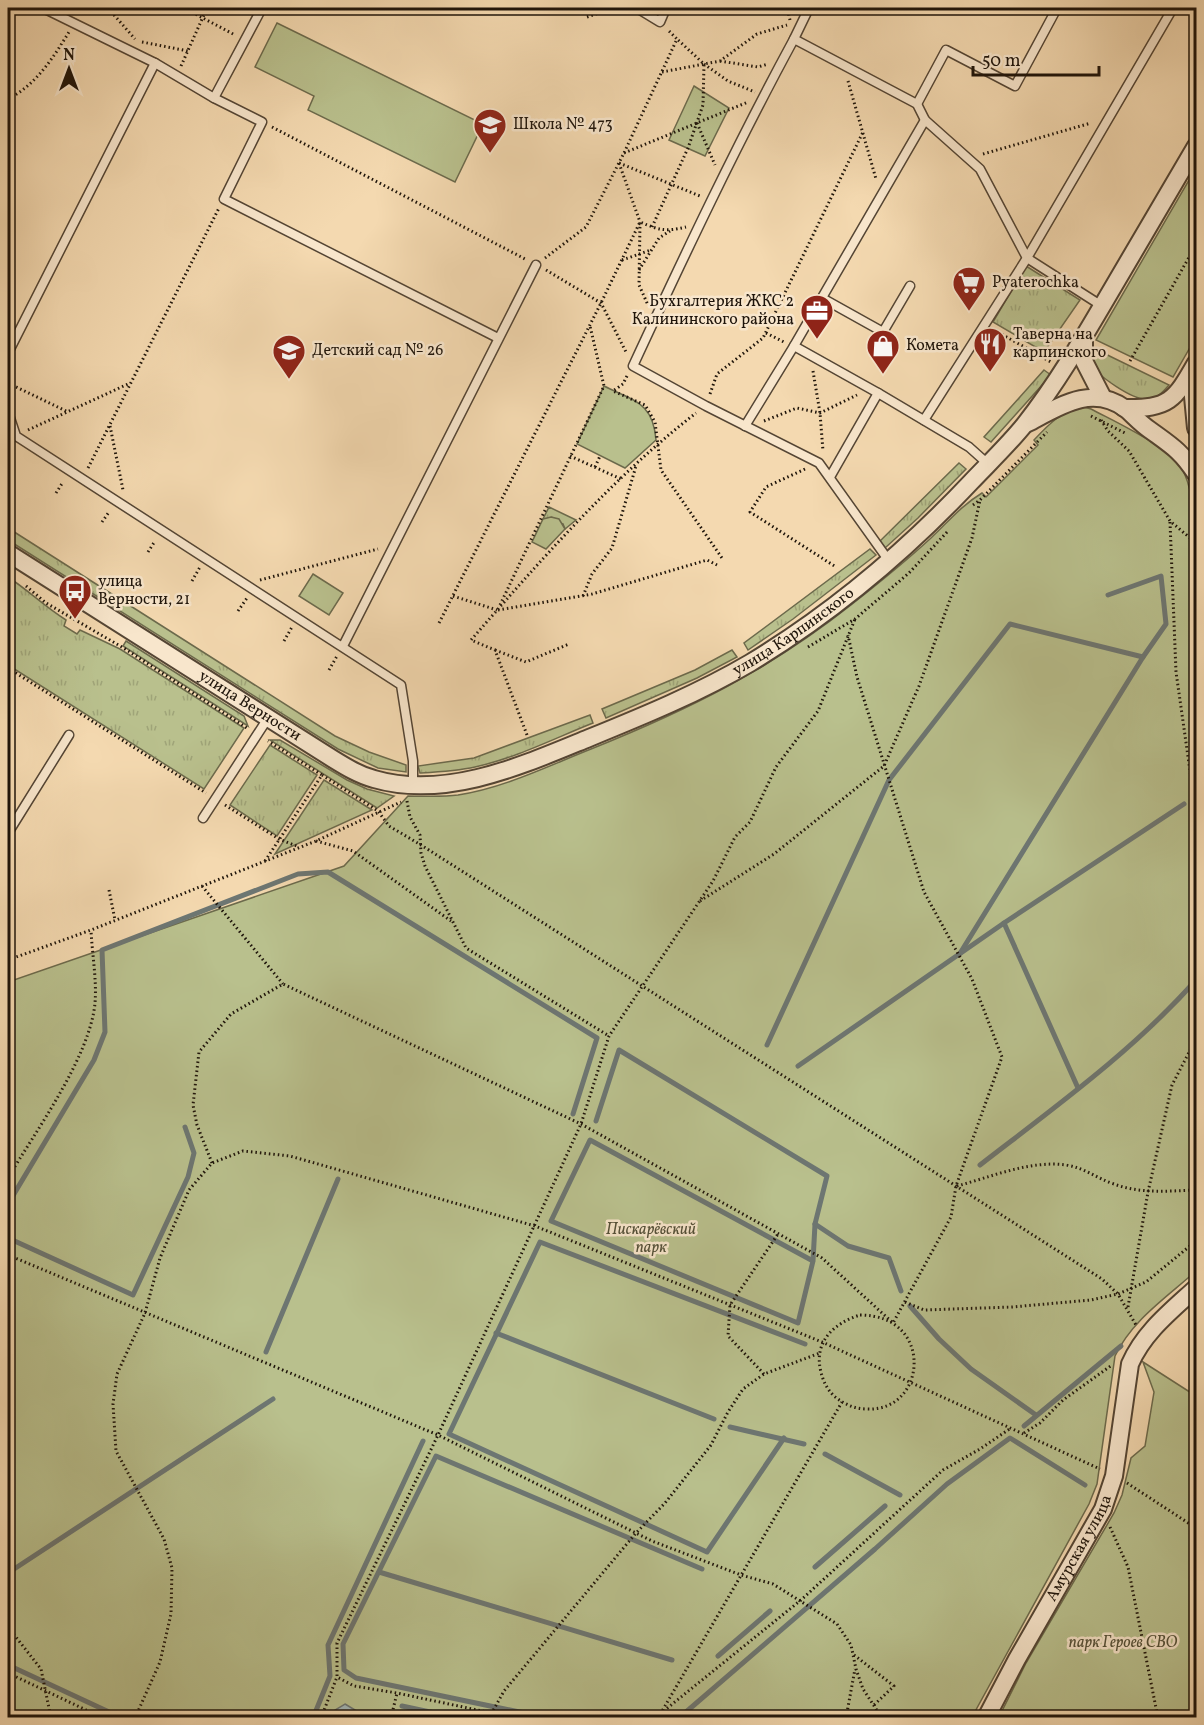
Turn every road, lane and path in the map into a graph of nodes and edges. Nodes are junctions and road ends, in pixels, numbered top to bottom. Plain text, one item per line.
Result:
1 (43, 8) edge
2 (108, 8) edge
3 (184, 8) edge
4 (207, 8) edge
5 (262, 8) edge
6 (613, 8) edge
7 (637, 8) edge
8 (666, 8) edge
9 (809, 8) edge
10 (1057, 8) edge
11 (1173, 8) edge
12 (587, 17) dead end
13 (203, 18) junction
14 (660, 21) junction
15 (75, 23) junction
16 (787, 25) dead end
17 (127, 36) dead end
18 (677, 39) junction
19 (794, 39) junction
20 (137, 40) junction
21 (245, 40) junction
22 (188, 51) junction
23 (784, 57) junction
24 (720, 61) junction
25 (155, 63) junction
26 (704, 64) junction
27 (844, 65) junction
28 (661, 73) junction
29 (177, 75) junction
30 (763, 95) junction
31 (214, 98) junction
32 (8, 99) edge
33 (917, 104) junction
34 (1109, 118) junction
35 (925, 120) junction
36 (262, 122) junction
37 (697, 123) junction
38 (863, 132) junction
39 (1197, 146) edge
40 (624, 153) junction
41 (969, 158) junction
42 (619, 163) junction
43 (721, 180) junction
44 (671, 184) junction
45 (881, 196) junction
46 (224, 199) junction
47 (711, 200) junction
48 (640, 222) junction
49 (699, 223) junction
50 (652, 227) junction
51 (670, 231) junction
52 (1197, 245) edge
53 (651, 250) junction
54 (639, 254) junction
55 (1027, 258) junction
56 (622, 260) junction
57 (536, 265) junction
58 (638, 271) junction
59 (910, 286) dead end
60 (822, 298) junction
61 (601, 303) junction
62 (1102, 306) junction
63 (654, 319) junction
64 (985, 324) junction
65 (590, 326) junction
66 (765, 333) junction
67 (498, 338) junction
68 (1084, 338) junction
69 (794, 346) junction
70 (8, 353) edge
71 (1130, 361) dead end
72 (1196, 364) edge
73 (633, 366) junction
74 (812, 367) dead end
75 (1064, 367) junction
76 (8, 384) edge
77 (130, 384) junction
78 (603, 388) junction
79 (874, 390) junction
80 (613, 392) junction
81 (1085, 397) junction
82 (1103, 398) junction
83 (705, 406) junction
84 (1124, 408) junction
85 (8, 412) edge
86 (68, 412) junction
87 (820, 413) junction
88 (924, 420) junction
89 (110, 424) junction
90 (1025, 425) junction
91 (746, 427) junction
92 (1197, 428) edge
93 (16, 436) junction
94 (658, 442) junction
95 (570, 456) junction
96 (600, 456) dead end
97 (819, 463) junction
98 (636, 464) junction
99 (988, 464) junction
100 (594, 467) junction
101 (828, 474) junction
102 (1197, 474) edge
103 (83, 478) junction
104 (621, 479) junction
105 (980, 501) dead end
106 (127, 507) junction
107 (1170, 521) junction
108 (1197, 543) edge
109 (393, 545) junction
110 (8, 553) edge
111 (722, 558) dead end
112 (889, 561) junction
113 (717, 565) dead end
114 (836, 567) dead end
115 (24, 584) dead end
116 (246, 584) junction
117 (453, 596) junction
118 (583, 596) junction
119 (497, 610) junction
120 (855, 619) dead end
121 (439, 623) dead end
122 (848, 635) junction
123 (569, 644) dead end
124 (343, 646) junction
125 (495, 650) junction
126 (8, 668) edge
127 (268, 718) junction
128 (257, 734) junction
129 (69, 735) dead end
130 (527, 735) dead end
131 (884, 766) junction
132 (513, 768) joint
133 (322, 775) junction
134 (413, 785) junction
135 (215, 799) junction
136 (378, 811) junction
137 (1197, 813) edge
138 (203, 818) dead end
139 (8, 834) edge
140 (279, 839) junction
141 (316, 841) junction
142 (421, 845) junction
143 (299, 847) junction
144 (265, 861) junction
145 (202, 886) junction
146 (109, 890) dead end
147 (699, 902) junction
148 (115, 920) junction
149 (452, 922) junction
150 (91, 930) junction
151 (8, 960) edge
152 (283, 984) junction
153 (642, 987) junction
154 (609, 1036) junction
155 (1197, 1039) edge
156 (581, 1124) junction
157 (212, 1163) junction
158 (8, 1178) edge
159 (956, 1186) junction
160 (1197, 1190) edge
161 (1148, 1192) junction
162 (535, 1226) junction
163 (778, 1234) junction
164 (1197, 1241) edge
165 (8, 1255) edge
166 (1131, 1290) junction
167 (1118, 1294) junction
168 (1195, 1294) edge
169 (905, 1302) junction
170 (730, 1305) junction
171 (1127, 1309) junction
172 (145, 1313) junction
173 (893, 1323) junction
174 (822, 1342) junction
175 (1141, 1343) junction
176 (820, 1353) junction
177 (764, 1374) junction
178 (911, 1382) junction
179 (842, 1402) junction
180 (1011, 1428) junction
181 (1024, 1433) junction
182 (438, 1435) junction
183 (1104, 1471) dead end
184 (1121, 1479) dead end
185 (1102, 1509) junction
186 (1197, 1528) edge
187 (636, 1533) junction
188 (741, 1575) junction
189 (801, 1600) junction
190 (8, 1627) edge
191 (853, 1654) junction
192 (856, 1668) junction
193 (8, 1673) edge
194 (337, 1677) junction
195 (45, 1691) junction
196 (398, 1693) junction
197 (874, 1705) junction
198 (491, 1712) junction
199 (659, 1716) edge
200 (51, 1718) edge
201 (103, 1718) edge
202 (135, 1718) edge
203 (321, 1718) edge
204 (391, 1718) edge
205 (489, 1718) edge
206 (515, 1718) edge
207 (846, 1718) edge
208 (882, 1718) edge
209 (986, 1718) edge
210 (1158, 1718) edge

1 - 15 lane
2 - 20 path
3 - 13 path
4 - 13 path
5 - 21 lane
6 - 12 path
7 - 14 lane
8 - 14 lane
9 - 19 lane
10 - 33 lane
11 - 34 lane
13 - 21 path
13 - 22 path
14 - 18 path
15 - 25 lane
15 - 32 path
16 - 24 path
17 - 20 path
18 - 26 path
18 - 28 path
19 - 23 lane
19 - 27 lane
20 - 22 path
21 - 31 lane
22 - 29 path
23 - 24 path
23 - 30 lane
24 - 26 path
25 - 29 lane
25 - 70 lane
26 - 28 path
26 - 30 path
26 - 37 path
27 - 33 lane
27 - 38 path
28 - 40 path
29 - 31 lane
30 - 37 path
30 - 43 lane
31 - 36 lane
33 - 35 lane
34 - 41 path
34 - 55 lane
35 - 41 lane
35 - 45 lane
36 - 46 lane
36 - 57 path
37 - 40 path
37 - 43 path
37 - 44 path
38 - 45 path
38 - 66 path
39 - 62 street, улица Карпинского
40 - 42 path
41 - 55 lane
42 - 44 path
42 - 48 path
42 - 57 path
43 - 47 lane
44 - 47 path
44 - 50 path
45 - 60 lane
46 - 67 lane
46 - 77 path
47 - 49 lane
48 - 50 path
48 - 54 path
48 - 56 path
49 - 51 path
49 - 63 lane
50 - 51 path
51 - 53 path
52 - 71 path
53 - 54 path
53 - 58 path
54 - 56 path
54 - 58 path
55 - 62 lane
55 - 64 lane
56 - 61 path
57 - 61 path
57 - 67 lane
58 - 63 path
59 - 60 lane
60 - 69 lane
61 - 65 path
61 - 73 path
62 - 68 street, улица Карпинского
63 - 73 lane
64 - 75 path
64 - 88 lane
65 - 78 path
65 - 117 path
66 - 69 path
66 - 83 path
67 - 109 lane
68 - 75 street, улица Карпинского
68 - 82 street
69 - 79 lane
69 - 91 lane
72 - 84 street
72 - 92 street
73 - 80 path
73 - 83 lane
74 - 87 path
75 - 90 street, улица Карпинского
76 - 86 path
77 - 86 path
77 - 89 path
78 - 80 path
78 - 95 path
79 - 87 path
79 - 88 lane
79 - 101 lane
80 - 94 path
81 - 82 street, улица Карпинского
81 - 90 street, улица Карпинского
81 - 107 path
82 - 84 street
83 - 91 lane
83 - 94 path
84 - 102 street
85 - 93 lane
86 - 93 path
87 - 91 path
87 - 101 path
88 - 99 lane
89 - 103 path
89 - 106 path
90 - 99 street, улица Карпинского
91 - 97 lane
93 - 103 lane
94 - 98 path
94 - 111 path
95 - 100 path
95 - 119 path
96 - 100 path
97 - 101 lane
97 - 114 path
98 - 104 path
98 - 118 path
99 - 112 street, улица Карпинского
100 - 104 path
101 - 112 lane
103 - 106 lane
104 - 119 path
105 - 131 path
106 - 116 lane
107 - 108 path
107 - 137 path
109 - 116 path
109 - 124 lane
110 - 127 street, улица Верности
112 - 132 street, улица Карпинского
113 - 118 path
115 - 128 path
116 - 124 lane
117 - 119 path
117 - 121 path
118 - 119 path
119 - 125 path
120 - 122 path
122 - 131 path
122 - 147 path
123 - 125 path
124 - 134 lane
125 - 130 path
126 - 135 path
127 - 128 lane
127 - 134 street, улица Верности
128 - 133 path
128 - 135 lane
129 - 139 lane
131 - 147 path
131 - 159 path
132 - 134 street, улица Верности
133 - 136 path
133 - 140 path
135 - 138 lane
135 - 140 path
136 - 141 path
136 - 142 path
136 - 142 path
140 - 143 path
140 - 144 path
141 - 143 path
141 - 149 path
142 - 149 path
142 - 153 path
143 - 144 path
144 - 145 path
145 - 148 path
145 - 152 path
146 - 148 path
147 - 153 path
148 - 150 path
149 - 154 path
150 - 151 path
150 - 158 path
152 - 156 path
152 - 157 path
153 - 154 path
153 - 159 path
154 - 156 path
155 - 161 path
156 - 162 path
156 - 163 path
157 - 162 path
157 - 172 path
159 - 161 path
159 - 167 path
159 - 169 path
160 - 161 path
161 - 166 path
162 - 170 path
162 - 182 path
163 - 170 path
163 - 173 path
164 - 166 path
165 - 172 path
166 - 167 path
166 - 171 path
167 - 169 path
167 - 171 path
168 - 175 street
169 - 173 path
170 - 174 path
170 - 177 path
171 - 175 path
172 - 182 path
172 - 202 path
173 - 174 path
173 - 178 path
174 - 176 path
174 - 178 path
175 - 181 path
175 - 185 street, Амурская улица
176 - 177 path
176 - 179 path
177 - 187 path
178 - 179 path
178 - 180 path
179 - 188 path
180 - 181 path
180 - 189 path
181 - 183 path
182 - 187 path
182 - 194 path
184 - 186 path
185 - 209 street, Амурская улица
185 - 210 path
187 - 188 path
187 - 198 path
188 - 189 path
188 - 199 path
189 - 191 path
189 - 199 path
190 - 195 path
191 - 192 path
191 - 197 path
192 - 197 path
192 - 207 path
193 - 195 path
194 - 196 path
194 - 203 path
195 - 200 path
195 - 201 path
196 - 198 path
196 - 204 path
197 - 208 path
198 - 205 path
198 - 206 path

